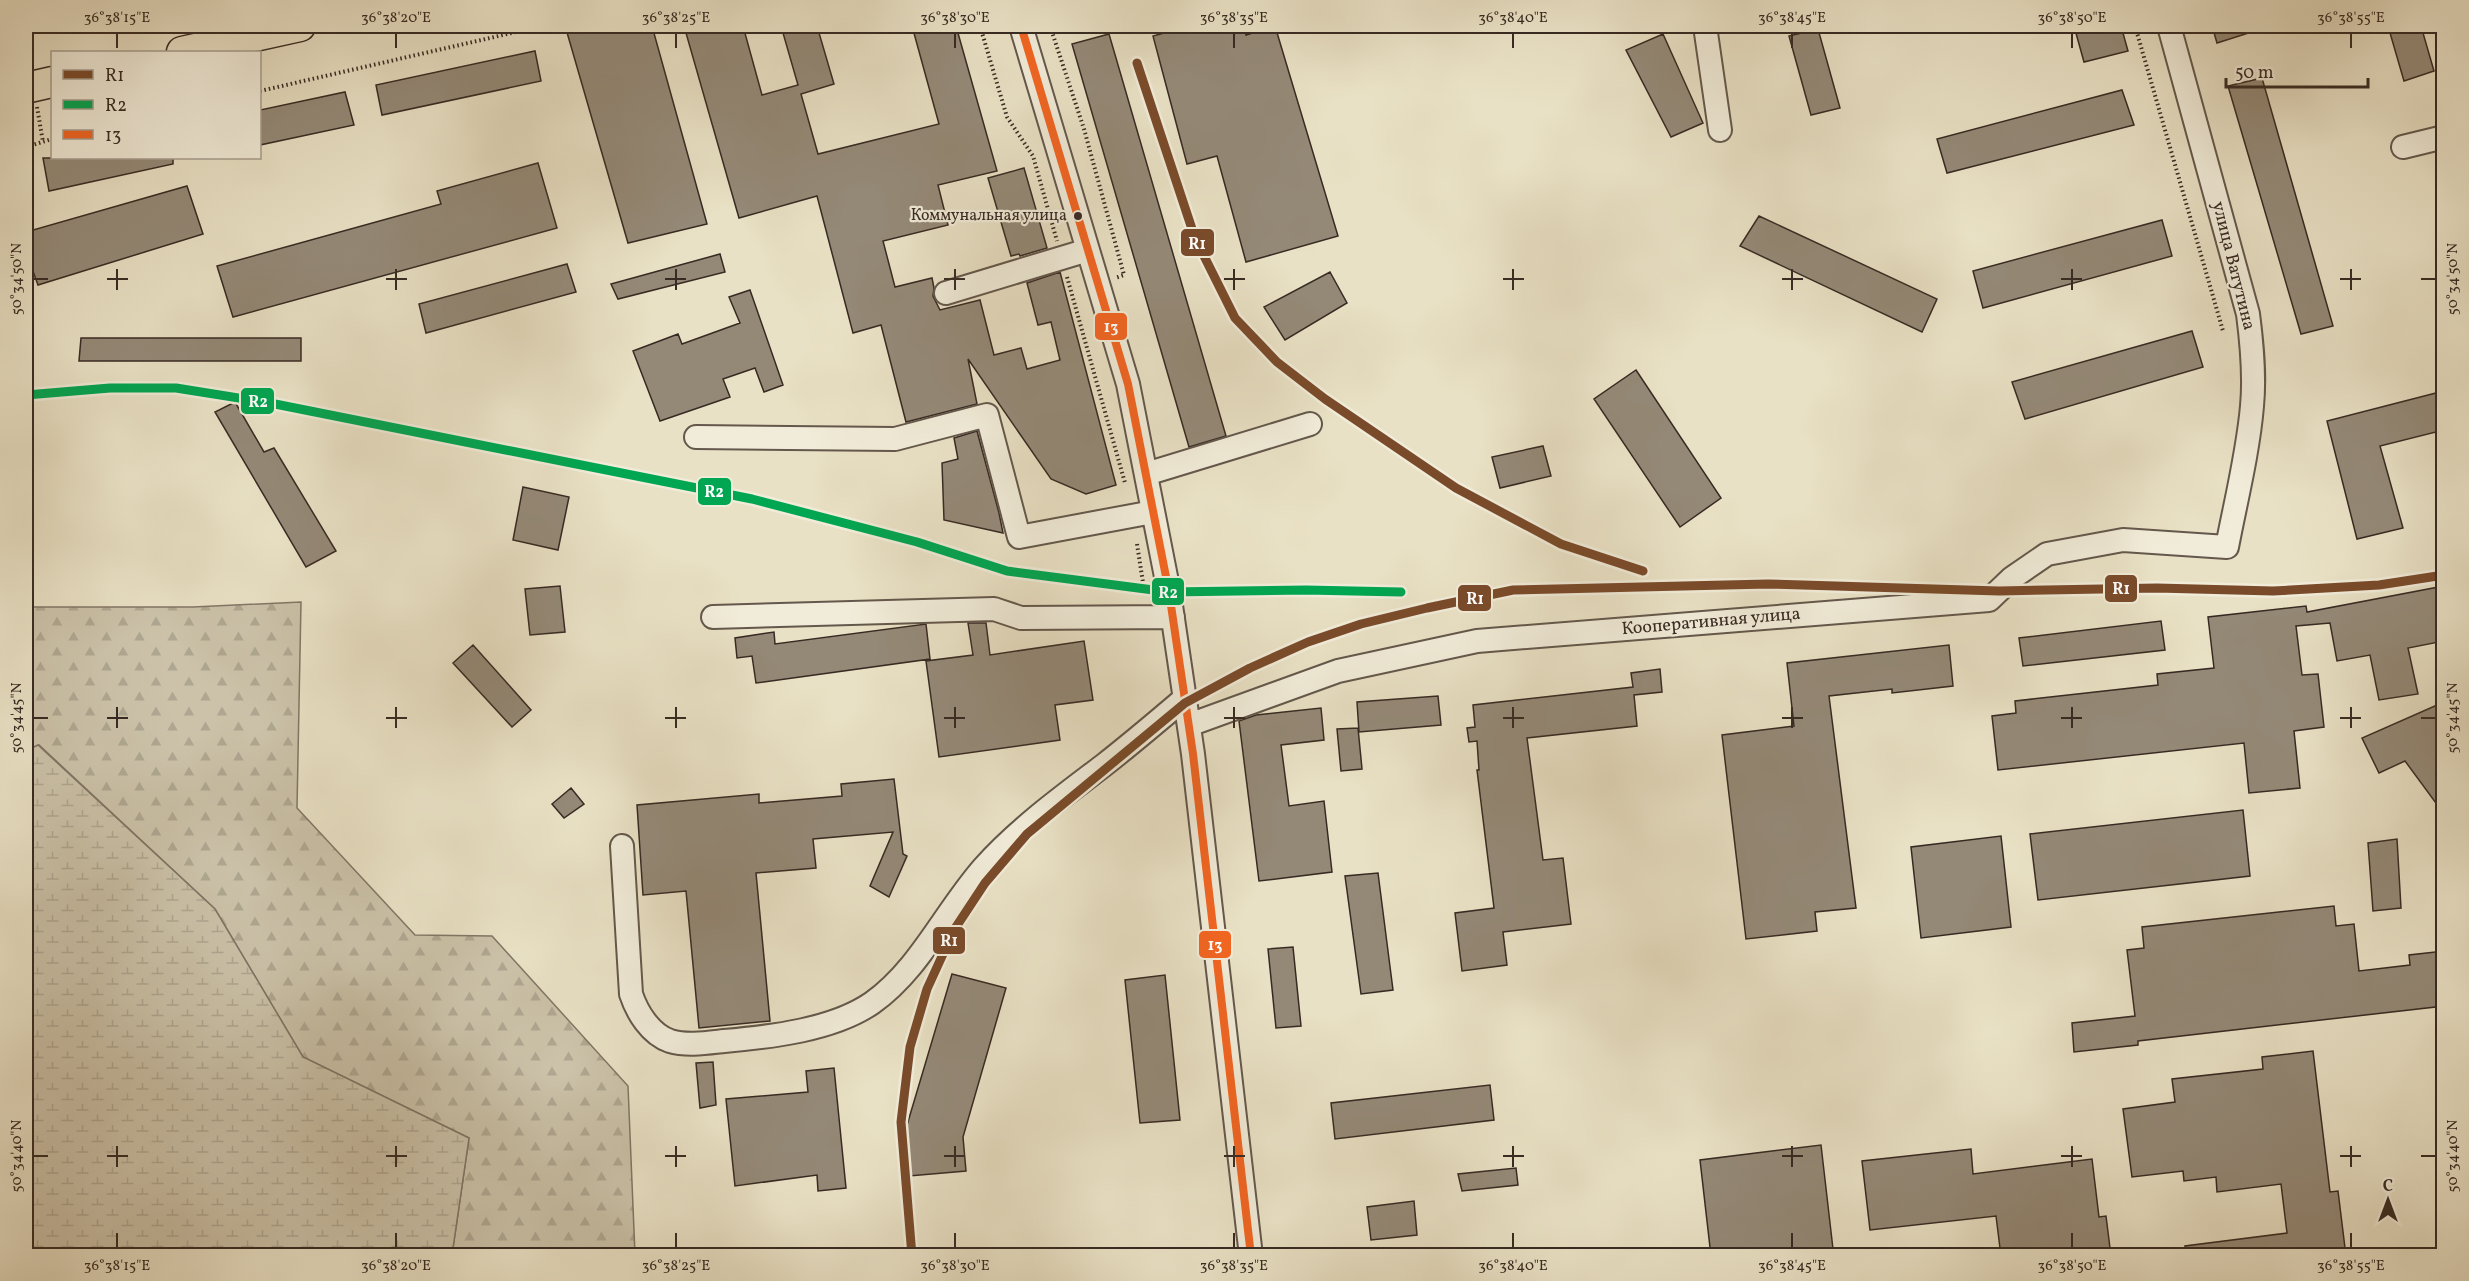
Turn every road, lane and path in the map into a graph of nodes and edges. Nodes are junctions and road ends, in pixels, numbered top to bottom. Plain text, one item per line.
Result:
1 (300, 26) edge
2 (542, 26) edge
3 (980, 26) edge
4 (1022, 26) edge
5 (1050, 26) edge
6 (1705, 26) edge
7 (2135, 26) edge
8 (2169, 26) edge
9 (187, 51) edge
10 (51, 82) edge
11 (26, 88) edge
12 (261, 91) edge
13 (1720, 130) dead end
14 (2444, 137) edge
15 (51, 139) edge
16 (26, 147) edge
17 (2403, 147) dead end
18 (1088, 250) junction
19 (1061, 258) junction
20 (1124, 275) dead end
21 (946, 293) dead end
22 (2223, 331) dead end
23 (1310, 424) dead end
24 (696, 437) dead end
25 (1146, 474) junction
26 (1142, 514) junction
27 (2228, 547) joint
28 (1144, 589) dead end
29 (713, 617) dead end
30 (1173, 617) junction
31 (1185, 698) junction
32 (1189, 725) junction
33 (622, 846) dead end
34 (1251, 1256) edge

1 - 9 main road
2 - 12 path
3 - 19 path
4 - 18 street
5 - 20 path
6 - 13 street
7 - 22 path
8 - 27 street, улица Ватутина
10 - 11 main road
14 - 17 street
15 - 16 path
18 - 19 street
18 - 25 street
19 - 21 street
19 - 26 path
23 - 25 street
24 - 26 street
25 - 26 street
26 - 28 path
26 - 30 street
27 - 32 street, Кооперативная улица
29 - 30 street
30 - 31 street
31 - 32 street
31 - 33 street
32 - 34 street

